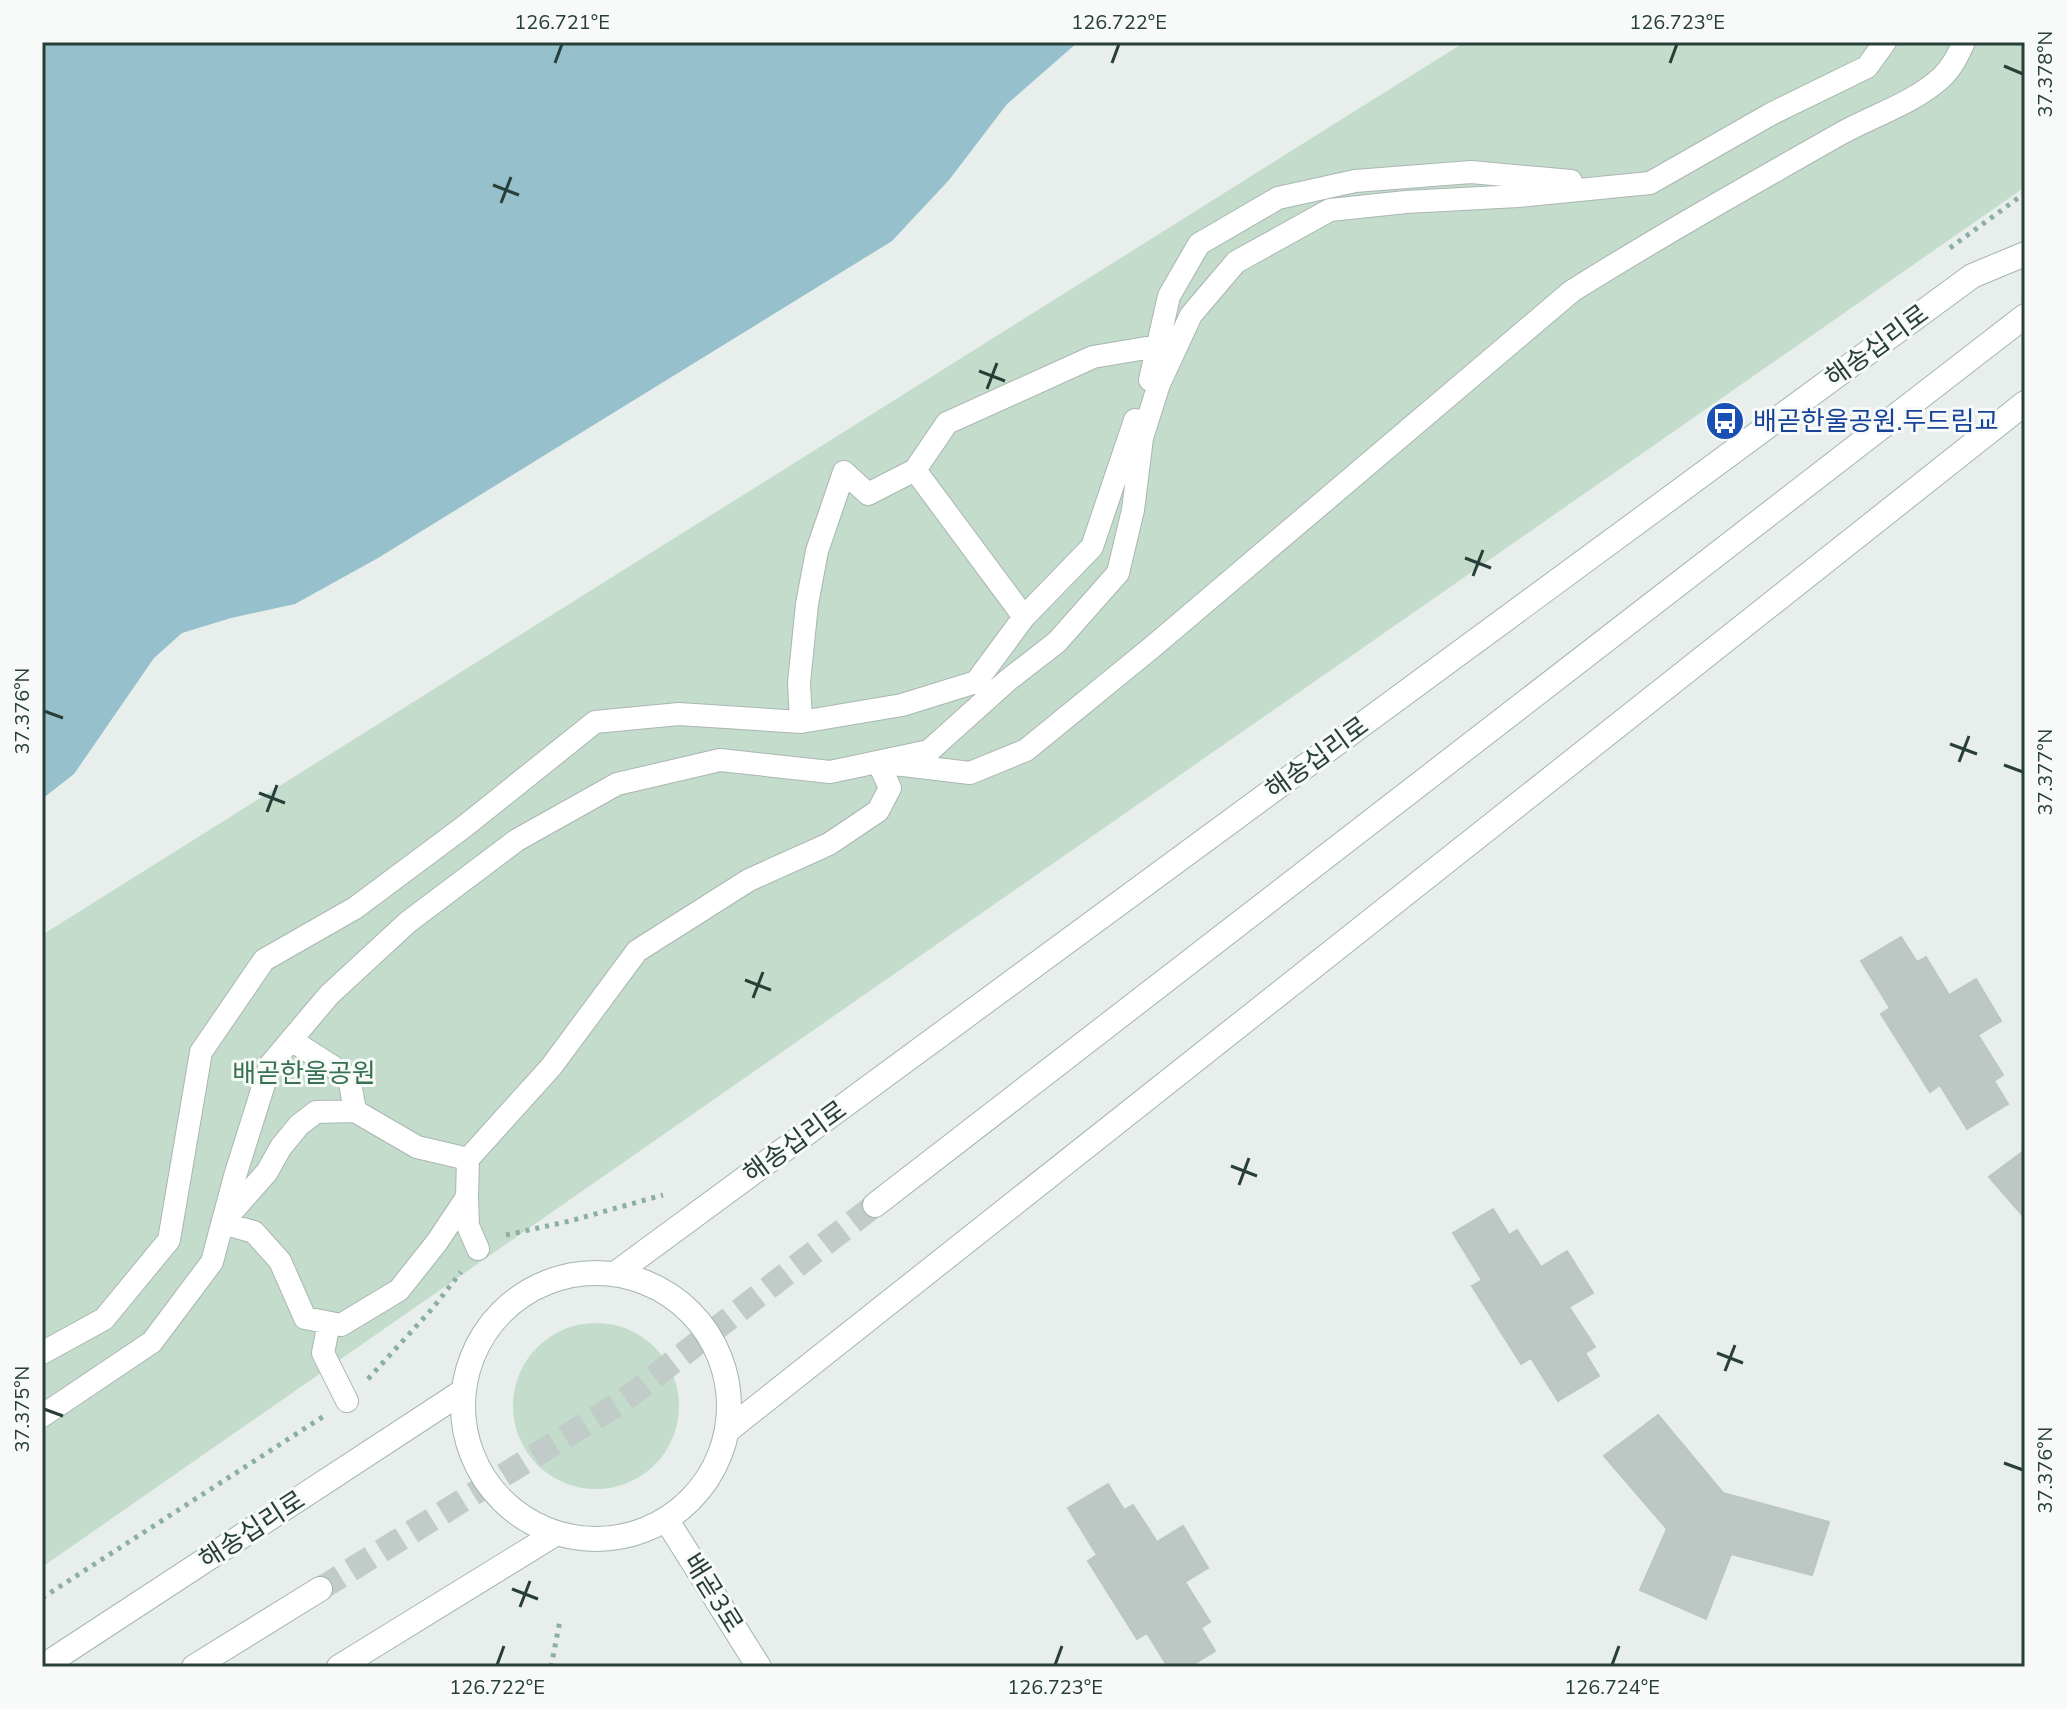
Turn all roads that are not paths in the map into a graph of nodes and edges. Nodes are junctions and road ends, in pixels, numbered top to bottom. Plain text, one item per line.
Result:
1 (1885, 42) edge
2 (1964, 42) edge
3 (1626, 185) junction
4 (2025, 254) edge
5 (2025, 316) edge
6 (1158, 346) junction
7 (2025, 403) edge
8 (915, 470) junction
9 (1024, 617) junction
10 (801, 722) junction
11 (878, 762) junction
12 (291, 1040) junction
13 (355, 1111) junction
14 (468, 1159) junction
15 (467, 1197) junction
16 (875, 1205) tunnel mouth
17 (222, 1223) junction
18 (478, 1249) road end
19 (615, 1274) junction
20 (329, 1323) junction
21 (42, 1353) edge
22 (462, 1392) junction
23 (347, 1401) road end
24 (42, 1416) edge
25 (728, 1430) junction
26 (666, 1519) junction
27 (555, 1534) junction
28 (320, 1589) tunnel mouth
29 (42, 1667) edge
30 (194, 1667) edge
31 (339, 1667) edge
32 (759, 1667) edge

1 - 3 street
2 - 11 street
3 - 6 street
3 - 11 street
4 - 19 main road, 해송십리로
5 - 16 main road
6 - 8 street
6 - 9 street
7 - 25 main road
8 - 9 street
8 - 10 street
9 - 10 street
10 - 21 street
11 - 12 street
11 - 14 street
12 - 13 street
12 - 17 street
13 - 14 street
13 - 17 street
14 - 15 street
15 - 18 street
15 - 20 street
17 - 20 street
17 - 24 street
19 - 22 main road
19 - 25 main road
20 - 23 street
22 - 27 main road
22 - 29 main road, 해송십리로
25 - 26 main road
26 - 27 main road
26 - 32 main road, 배곧3로
27 - 31 main road
28 - 30 main road

